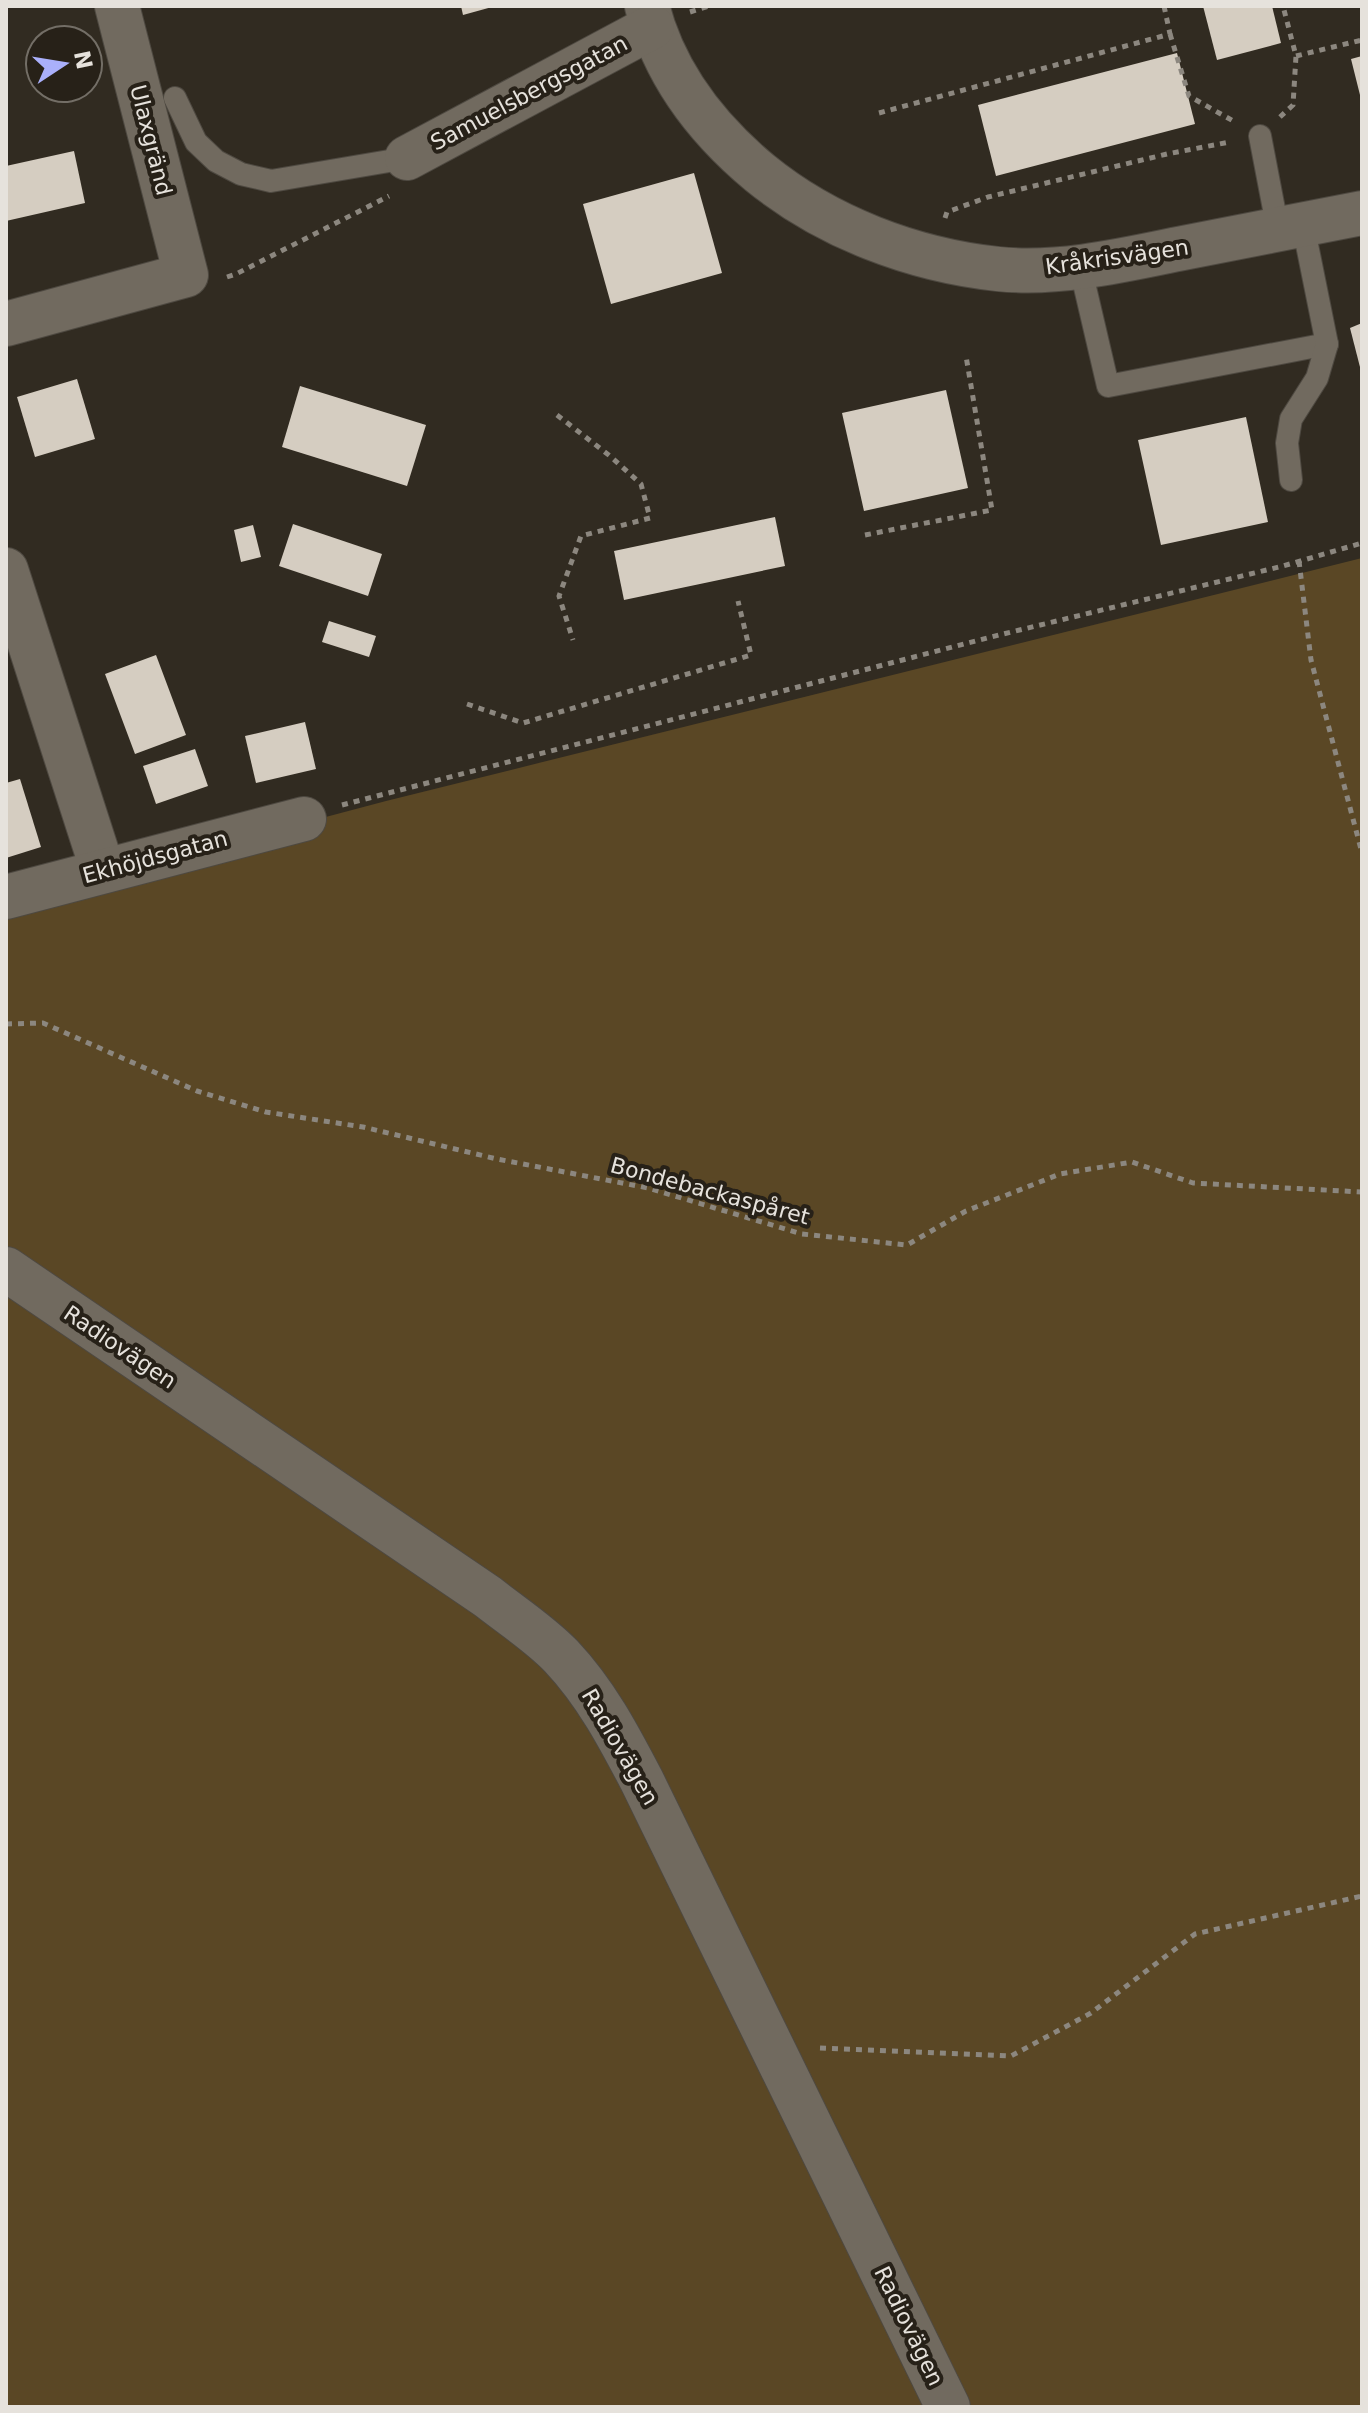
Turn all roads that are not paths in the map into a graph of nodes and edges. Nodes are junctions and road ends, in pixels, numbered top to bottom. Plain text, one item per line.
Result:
1 (117, 6) edge
2 (649, 16) edge
3 (175, 98) dead end
4 (1260, 136) road end
5 (407, 158) joint
6 (1362, 213) edge
7 (1290, 227) junction
8 (1080, 266) junction
9 (6, 324) edge
10 (1327, 344) junction
11 (1291, 480) dead end
12 (6, 570) edge
13 (304, 819) road end
14 (103, 871) junction
15 (6, 897) edge
16 (6, 1269) edge
17 (948, 2407) edge

1 - 9 street, Ulaxgränd
2 - 5 street, Samuelsbergsgatan
2 - 8 street, Kråkrisvägen
3 - 5 lane
4 - 7 lane
6 - 7 street, Kråkrisvägen
7 - 8 street, Kråkrisvägen
7 - 10 lane
8 - 10 lane
10 - 11 lane
12 - 14 street
13 - 14 street, Ekhöjdsgatan
14 - 15 street, Ekhöjdsgatan
16 - 17 street, Radiovägen

